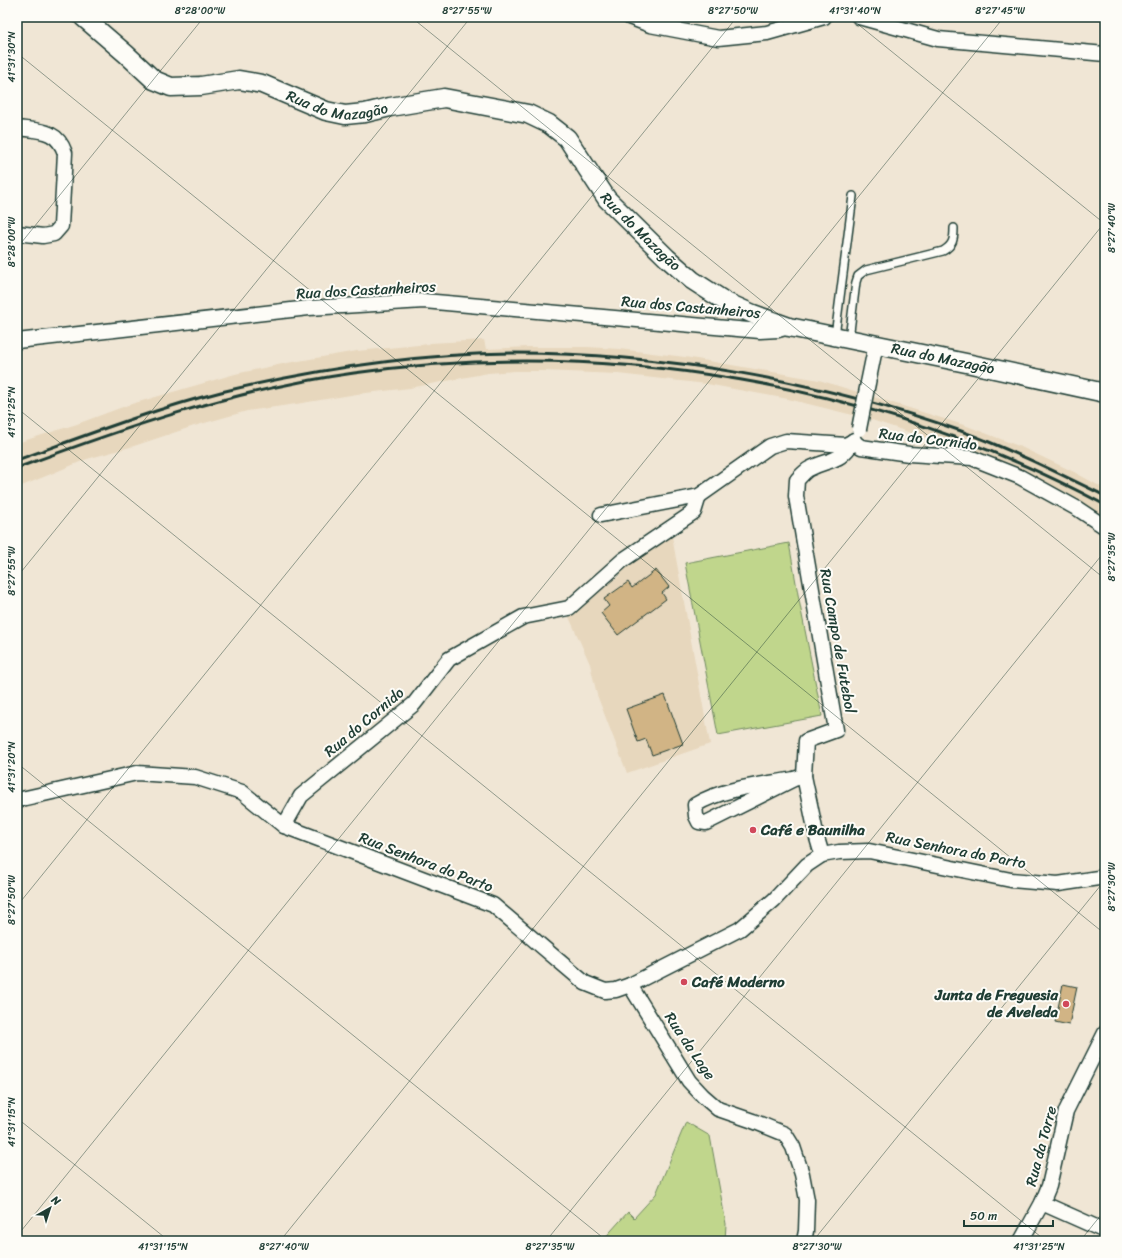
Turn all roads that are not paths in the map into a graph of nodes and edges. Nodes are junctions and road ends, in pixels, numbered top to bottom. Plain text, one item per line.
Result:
1 (83, 17) edge
2 (629, 17) edge
3 (824, 17) edge
4 (858, 17) edge
5 (1105, 54) edge
6 (17, 128) edge
7 (853, 196) dead end
8 (954, 228) dead end
9 (17, 234) edge
10 (790, 327) junction
11 (842, 337) junction
12 (17, 341) edge
13 (876, 344) junction
14 (1105, 393) edge
15 (853, 441) junction
16 (699, 496) junction
17 (601, 515) dead end
18 (1105, 527) edge
19 (799, 777) junction
20 (17, 800) edge
21 (284, 826) junction
22 (822, 856) junction
23 (1105, 877) edge
24 (630, 985) junction
25 (1105, 1033) edge
26 (1042, 1203) junction
27 (1105, 1231) edge
28 (804, 1241) edge
29 (1022, 1241) edge

1 - 10 street, Rua do Mazagão
2 - 3 street
4 - 5 street
6 - 9 street
7 - 11 lane
8 - 11 lane
10 - 11 street, Rua do Mazagão
10 - 12 street, Rua dos Castanheiros
11 - 13 street, Rua do Mazagão
13 - 14 street, Rua do Mazagão
13 - 15 street, Rua do Cornido, bridge
15 - 16 street
15 - 18 street, Rua do Cornido
15 - 19 street, Rua Campo de Futebol
16 - 17 street
16 - 21 street, Rua do Cornido
19 - 19 street
19 - 22 street, Rua Campo de Futebol
20 - 21 street, Rua Senhora do Parto
21 - 24 street, Rua Senhora do Parto
22 - 23 street, Rua Senhora do Parto
22 - 24 street, Rua Senhora do Parto
24 - 28 street, Rua da Lage
25 - 26 street, Rua da Torre
26 - 27 street
26 - 29 street, Rua da Torre

